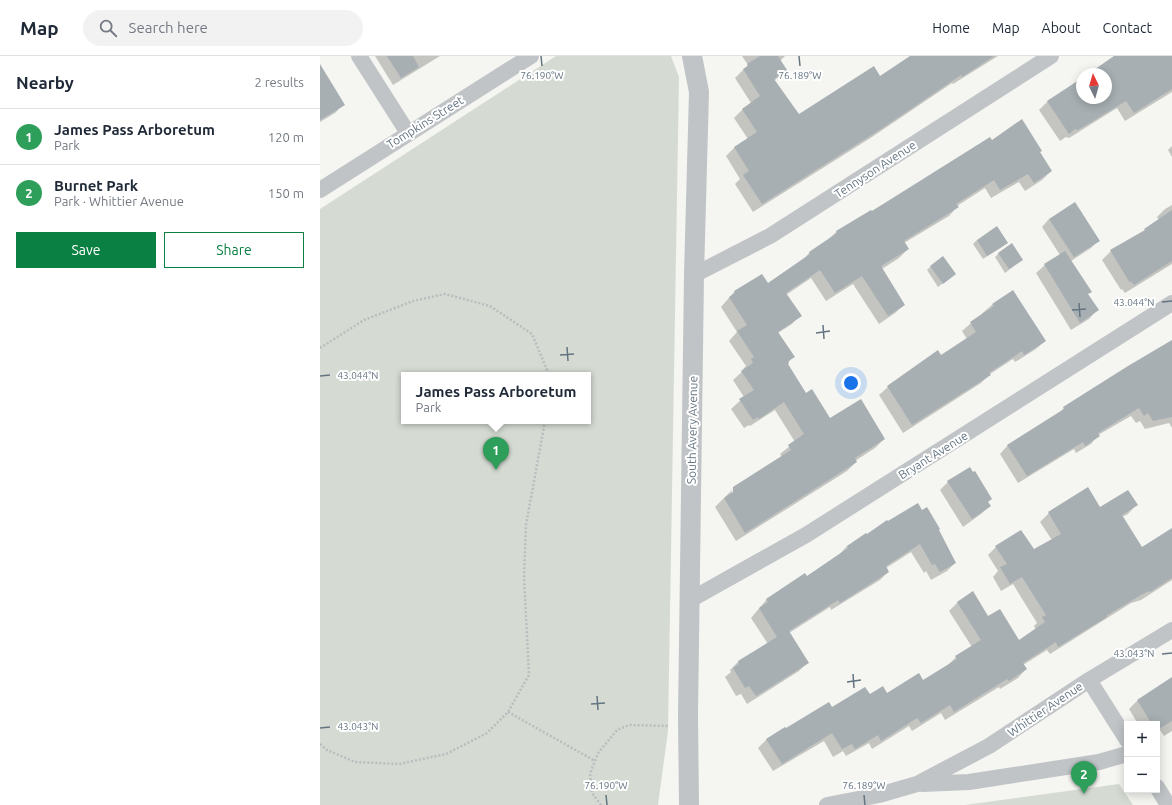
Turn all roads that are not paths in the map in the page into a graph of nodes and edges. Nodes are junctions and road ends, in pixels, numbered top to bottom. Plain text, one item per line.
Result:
1 (359, 56) edge
2 (531, 56) edge
3 (692, 56) edge
4 (705, 56) edge
5 (1051, 56) edge
6 (699, 92) junction
7 (408, 133) junction
8 (320, 190) edge
9 (694, 275) junction
10 (1172, 303) edge
11 (690, 600) junction
12 (1172, 630) edge
13 (1089, 680) junction
14 (1124, 735) edge
15 (1124, 755) edge
16 (916, 784) junction
17 (1160, 792) edge
18 (689, 805) edge
19 (827, 805) edge
20 (1168, 805) edge

1 - 7 street
2 - 7 street, Tompkins Street
3 - 6 street, South Avery Avenue
4 - 6 street
5 - 9 street, Tennyson Avenue
6 - 9 street, South Avery Avenue
7 - 8 street, Tompkins Street
9 - 11 street, South Avery Avenue
10 - 11 street, Bryant Avenue
11 - 18 street, South Avery Avenue
12 - 13 street, Whittier Avenue
13 - 14 street
13 - 16 street, Whittier Avenue
15 - 16 street, Whittier Avenue
16 - 19 street, Whittier Avenue
17 - 20 street

